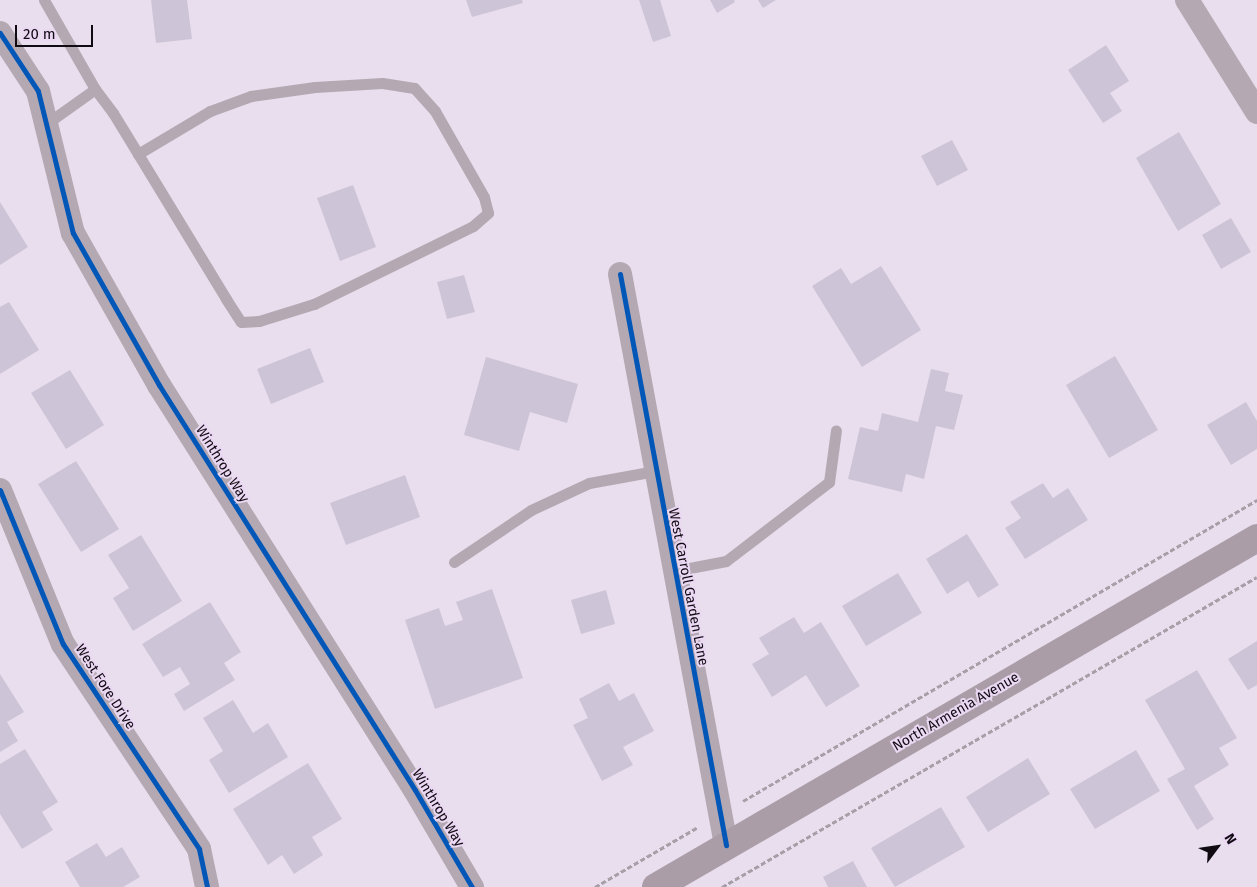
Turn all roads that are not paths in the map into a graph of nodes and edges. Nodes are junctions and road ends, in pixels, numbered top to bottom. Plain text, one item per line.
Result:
1 (44, 0) edge
2 (1187, 0) edge
3 (0, 33) edge
4 (95, 89) junction
5 (1257, 112) edge
6 (46, 124) junction
7 (138, 154) junction
8 (620, 274) dead end
9 (836, 430) dead end
10 (655, 471) junction
11 (0, 490) edge
12 (1257, 538) edge
13 (454, 562) dead end
14 (674, 571) junction
15 (726, 845) junction
16 (207, 887) edge
17 (472, 887) edge
18 (656, 887) edge

1 - 4 lane
2 - 5 street
3 - 6 street, Winthrop Way
4 - 6 lane
4 - 7 lane
6 - 17 street, Winthrop Way
7 - 7 lane
8 - 10 street, West Carroll Garden Lane
9 - 14 lane
10 - 13 lane
10 - 14 street, West Carroll Garden Lane
11 - 16 street, West Fore Drive
12 - 15 main road, North Armenia Avenue
14 - 15 street, West Carroll Garden Lane
15 - 18 main road, North Armenia Avenue

